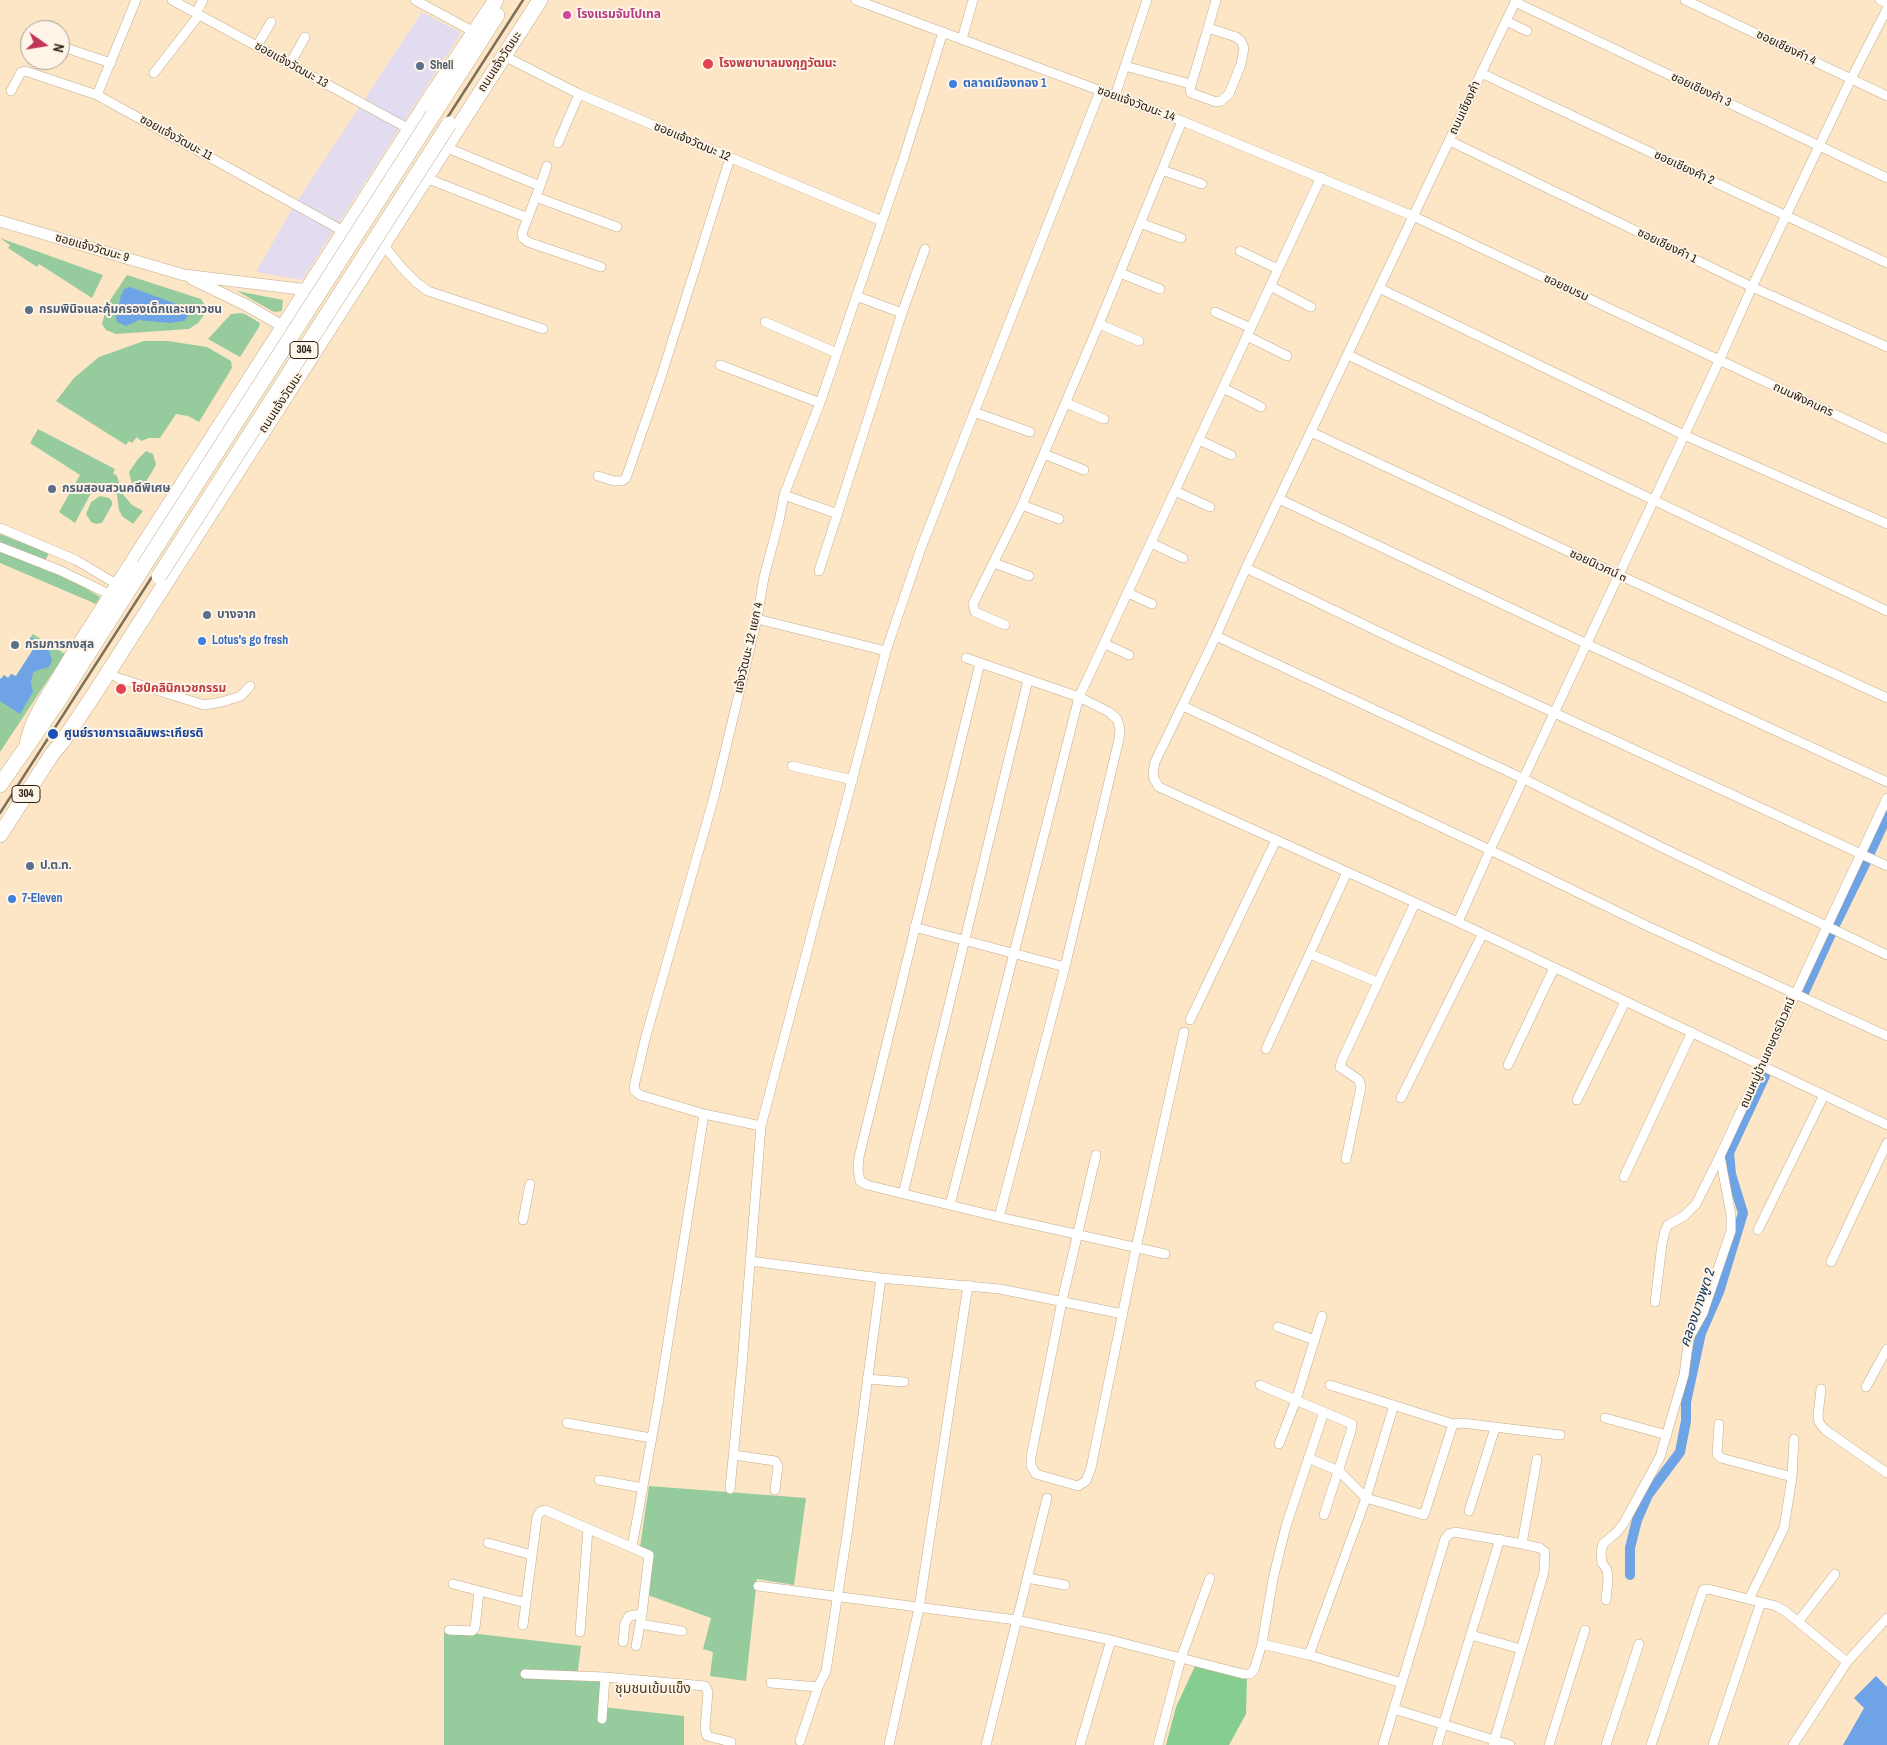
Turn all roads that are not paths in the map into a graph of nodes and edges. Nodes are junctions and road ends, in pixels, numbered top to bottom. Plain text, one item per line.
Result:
1 (136, 0) edge
2 (172, 0) edge
3 (204, 0) edge
4 (414, 0) edge
5 (496, 0) edge
6 (506, 0) edge
7 (530, 0) edge
8 (540, 0) edge
9 (857, 0) edge
10 (973, 0) edge
11 (1147, 0) edge
12 (1216, 0) edge
13 (1685, 0) edge
14 (1880, 0) edge
15 (1516, 1) edge
16 (1887, 3) edge
17 (1887, 9) edge
18 (198, 14) junction
19 (272, 22) dead end
20 (1506, 22) junction
21 (1208, 28) junction
22 (1527, 31) dead end
23 (474, 32) junction
24 (943, 32) junction
25 (305, 37) dead end
26 (962, 39) junction
27 (257, 46) junction
28 (70, 49) edge
29 (504, 56) junction
30 (111, 63) junction
31 (290, 64) junction
32 (1125, 66) junction
33 (154, 73) dead end
34 (1481, 73) junction
35 (1851, 80) junction
36 (1190, 84) junction
37 (1100, 91) junction
38 (11, 92) dead end
39 (579, 94) junction
40 (97, 95) junction
41 (1115, 96) junction
42 (1887, 96) edge
43 (1182, 121) junction
44 (410, 130) junction
45 (1450, 141) junction
46 (558, 143) dead end
47 (445, 147) junction
48 (1819, 147) junction
49 (730, 158) junction
50 (547, 166) dead end
51 (1162, 170) junction
52 (1321, 177) junction
53 (426, 178) junction
54 (1887, 178) edge
55 (1202, 184) dead end
56 (540, 186) junction
57 (536, 197) junction
58 (1413, 216) junction
59 (1786, 216) junction
60 (528, 218) junction
61 (0, 221) edge
62 (882, 221) junction
63 (1140, 223) junction
64 (617, 227) dead end
65 (345, 232) junction
66 (1181, 238) dead end
67 (383, 244) junction
68 (925, 248) dead end
69 (1240, 252) dead end
70 (1887, 263) edge
71 (601, 267) dead end
72 (1278, 269) junction
73 (319, 273) junction
74 (1120, 273) junction
75 (184, 275) junction
76 (1270, 286) junction
77 (1752, 287) junction
78 (1379, 288) junction
79 (1160, 289) dead end
80 (308, 290) junction
81 (353, 291) junction
82 (856, 296) junction
83 (1311, 307) dead end
84 (1215, 312) dead end
85 (902, 313) junction
86 (765, 322) dead end
87 (1099, 324) junction
88 (284, 327) junction
89 (543, 329) dead end
90 (1249, 332) junction
91 (1139, 341) dead end
92 (1887, 347) edge
93 (316, 348) junction
94 (837, 354) junction
95 (1348, 354) junction
96 (1287, 356) dead end
97 (1720, 361) junction
98 (259, 365) junction
99 (720, 365) dead end
100 (1223, 388) junction
101 (290, 390) junction
102 (820, 403) junction
103 (1066, 403) junction
104 (1261, 407) dead end
105 (974, 412) junction
106 (1104, 418) dead end
107 (1030, 432) dead end
108 (1311, 432) junction
109 (1684, 435) junction
110 (1887, 439) edge
111 (1199, 440) junction
112 (1044, 454) junction
113 (1231, 455) dead end
114 (1084, 470) dead end
115 (598, 476) dead end
116 (1176, 491) junction
117 (784, 495) junction
118 (1279, 499) junction
119 (1653, 502) junction
120 (1022, 505) junction
121 (1210, 506) dead end
122 (838, 514) junction
123 (1059, 519) dead end
124 (1887, 524) edge
125 (0, 528) edge
126 (1151, 543) junction
127 (0, 547) edge
128 (1183, 558) dead end
129 (994, 563) junction
130 (1246, 568) junction
131 (819, 570) dead end
132 (1029, 576) dead end
133 (1619, 576) junction
134 (114, 590) junction
135 (1128, 593) junction
136 (1152, 604) dead end
137 (1887, 611) edge
138 (757, 619) junction
139 (1004, 625) dead end
140 (1216, 636) junction
141 (1105, 644) junction
142 (1587, 644) junction
143 (886, 651) junction
144 (1129, 655) dead end
145 (966, 658) dead end
146 (980, 664) junction
147 (108, 672) junction
148 (1028, 680) junction
149 (250, 686) dead end
150 (1079, 697) junction
151 (1887, 698) edge
152 (1183, 706) junction
153 (1554, 712) junction
154 (27, 743) junction
155 (52, 754) junction
156 (792, 766) dead end
157 (1524, 779) junction
158 (852, 780) junction
159 (1887, 782) edge
160 (0, 785) edge
161 (1887, 798) edge
162 (0, 835) edge
163 (1276, 840) junction
164 (1490, 850) junction
165 (1861, 853) junction
166 (1887, 866) edge
167 (1347, 872) junction
168 (1415, 903) junction
169 (1458, 922) junction
170 (1826, 926) junction
171 (914, 927) junction
172 (1482, 935) junction
173 (964, 940) junction
174 (1013, 954) junction
175 (1310, 954) junction
176 (1887, 955) edge
177 (1065, 967) junction
178 (1554, 968) junction
179 (1377, 982) junction
180 (1795, 993) junction
181 (1625, 1002) junction
182 (1190, 1020) dead end
183 (1184, 1032) dead end
184 (1692, 1032) junction
185 (1887, 1036) edge
186 (1266, 1049) dead end
187 (1508, 1064) dead end
188 (1763, 1066) junction
189 (1824, 1095) junction
190 (1401, 1098) dead end
191 (1577, 1100) dead end
192 (704, 1114) junction
193 (1887, 1125) edge
194 (761, 1126) junction
195 (1887, 1143) edge
196 (1096, 1155) dead end
197 (1720, 1156) junction
198 (1346, 1159) dead end
199 (1624, 1177) dead end
200 (530, 1184) dead end
201 (904, 1194) junction
202 (950, 1205) junction
203 (998, 1217) junction
204 (523, 1220) dead end
205 (1758, 1230) dead end
206 (1078, 1234) junction
207 (1136, 1248) junction
208 (1165, 1254) dead end
209 (750, 1261) junction
210 (1831, 1262) dead end
211 (881, 1278) junction
212 (968, 1285) junction
213 (1062, 1301) junction
214 (1655, 1302) dead end
215 (1123, 1314) junction
216 (1322, 1316) dead end
217 (1278, 1327) dead end
218 (1315, 1340) junction
219 (1887, 1349) edge
220 (867, 1379) junction
221 (904, 1382) dead end
222 (1260, 1385) dead end
223 (1330, 1385) dead end
224 (1866, 1387) dead end
225 (1822, 1389) dead end
226 (1296, 1400) junction
227 (1394, 1405) junction
228 (1324, 1412) junction
229 (1604, 1418) dead end
230 (567, 1423) dead end
231 (1453, 1424) junction
232 (1719, 1424) dead end
233 (1495, 1428) junction
234 (1560, 1435) dead end
235 (1667, 1435) junction
236 (651, 1438) junction
237 (1794, 1439) dead end
238 (1279, 1444) dead end
239 (734, 1455) junction
240 (1308, 1458) junction
241 (1538, 1460) dead end
242 (1339, 1471) junction
243 (1887, 1473) edge
244 (1792, 1477) junction
245 (599, 1480) dead end
246 (642, 1488) junction
247 (730, 1489) dead end
248 (775, 1490) dead end
249 (1046, 1498) dead end
250 (1366, 1498) junction
251 (1469, 1511) dead end
252 (1324, 1515) dead end
253 (588, 1529) junction
254 (1500, 1539) junction
255 (488, 1542) dead end
256 (1522, 1544) junction
257 (632, 1547) junction
258 (532, 1555) junction
259 (1835, 1574) dead end
260 (1027, 1578) junction
261 (1210, 1578) dead end
262 (453, 1584) dead end
263 (1065, 1585) dead end
264 (758, 1586) dead end
265 (479, 1592) junction
266 (838, 1596) junction
267 (1749, 1599) junction
268 (1606, 1600) dead end
269 (526, 1602) junction
270 (1761, 1602) junction
271 (919, 1608) junction
272 (642, 1614) junction
273 (1016, 1620) junction
274 (1886, 1620) edge
275 (1798, 1622) junction
276 (640, 1624) junction
277 (523, 1625) dead end
278 (449, 1630) dead end
279 (1585, 1630) dead end
280 (682, 1631) dead end
281 (580, 1632) dead end
282 (1471, 1635) junction
283 (1111, 1640) junction
284 (623, 1642) dead end
285 (1262, 1644) junction
286 (1639, 1644) dead end
287 (636, 1646) dead end
288 (1521, 1649) junction
289 (1309, 1655) junction
290 (1181, 1658) junction
291 (1847, 1662) junction
292 (525, 1674) dead end
293 (605, 1677) junction
294 (771, 1683) dead end
295 (1402, 1683) junction
296 (818, 1687) junction
297 (1394, 1709) junction
298 (602, 1719) dead end
299 (1444, 1725) junction
300 (800, 1741) dead end
301 (1494, 1743) edge
302 (731, 1744) edge
303 (889, 1745) edge
304 (986, 1745) edge
305 (1080, 1745) edge
306 (1158, 1745) edge
307 (1383, 1745) edge
308 (1437, 1745) edge
309 (1510, 1745) edge
310 (1549, 1745) edge
311 (1606, 1745) edge
312 (1651, 1745) edge
313 (1713, 1745) edge
314 (1793, 1745) edge

1 - 30 street
2 - 18 street, ซอยแจ้งวัฒนะ 13
3 - 18 street
4 - 23 street
5 - 23 main road, 304
6 - 154 main road, 304, bridge
7 - 155 main road, ถนนแจ้งวัฒนะ / 304, bridge
8 - 29 main road, ถนนแจ้งวัฒนะ / 304
9 - 24 street, ซอยแจ้งวัฒนะ 14
10 - 26 street
11 - 32 street
12 - 21 street
13 - 35 street, ซอยเชียงคำ 4
14 - 16 street
15 - 20 street, ถนนเชียงคำ
15 - 48 street, ซอยเชียงคำ 3
17 - 35 street
18 - 27 street, ซอยแจ้งวัฒนะ 13
18 - 33 street
19 - 27 street
20 - 22 street
20 - 34 street, ถนนเชียงคำ
21 - 36 street
21 - 36 street
23 - 44 main road, 304
24 - 26 street, ซอยแจ้งวัฒนะ 14
24 - 62 street, แจ้งวัฒนะ 12 แยก 4
25 - 31 street
26 - 37 street, ซอยแจ้งวัฒนะ 14
27 - 31 street, ซอยแจ้งวัฒนะ 13
28 - 30 street
29 - 39 street, ซอยแจ้งวัฒนะ 12
29 - 47 main road, ถนนแจ้งวัฒนะ / 304
30 - 40 street
31 - 44 street, ซอยแจ้งวัฒนะ 13
32 - 36 street
32 - 41 street
34 - 45 street, ถนนเชียงคำ
34 - 59 street, ซอยเชียงคำ 2
35 - 42 street, ซอยเชียงคำ 4
35 - 48 street
37 - 41 street, ซอยแจ้งวัฒนะ 14
37 - 105 street
38 - 40 street, ซอยแจ้งวัฒนะ 11
39 - 46 street
39 - 49 street, ซอยแจ้งวัฒนะ 12
40 - 65 street, ซอยแจ้งวัฒนะ 11
41 - 43 street, ซอยแจ้งวัฒนะ 14
43 - 51 street
43 - 52 street, ซอยแจ้งวัฒนะ 14
44 - 65 main road, 304
45 - 58 street, ถนนเชียงคำ
45 - 77 street, ซอยเชียงคำ 1
47 - 53 main road, ถนนแจ้งวัฒนะ / 304
47 - 56 street
48 - 54 street, ซอยเชียงคำ 3
48 - 59 street
49 - 62 street, ซอยแจ้งวัฒนะ 12
49 - 115 street
50 - 56 street
51 - 55 street
51 - 63 street
52 - 58 street, ซอยแจ้งวัฒนะ 14
52 - 72 street
53 - 60 street
53 - 67 main road, ถนนแจ้งวัฒนะ / 304
56 - 57 street
57 - 60 street
57 - 64 street
58 - 78 street, ถนนเชียงคำ
58 - 97 street, ซอยชมรม
59 - 70 street, ซอยเชียงคำ 2
59 - 77 street
60 - 71 street
61 - 75 street, ซอยแจ้งวัฒนะ 9
62 - 82 street, แจ้งวัฒนะ 12 แยก 4
63 - 66 street
63 - 74 street
65 - 73 main road, 304
67 - 81 main road, ถนนแจ้งวัฒนะ / 304
67 - 89 street
68 - 85 street
69 - 72 street
72 - 76 street
73 - 80 main road, 304
73 - 81 main road
74 - 79 street
74 - 87 street
75 - 80 street, ซอยแจ้งวัฒนะ 9
75 - 88 street, ซอยแจ้งวัฒนะ 9
76 - 83 street
76 - 90 street
77 - 92 street, ซอยเชียงคำ 1
77 - 97 street
78 - 95 street, ถนนเชียงคำ
78 - 109 street
80 - 88 main road, 304
81 - 93 main road, ถนนแจ้งวัฒนะ / 304
82 - 85 street
82 - 94 street, แจ้งวัฒนะ 12 แยก 4
84 - 90 street
85 - 122 street
86 - 94 street
87 - 91 street
87 - 103 street
88 - 93 main road
88 - 98 main road, 304
90 - 96 street
90 - 100 street
93 - 101 main road, ถนนแจ้งวัฒนะ / 304
94 - 102 street, แจ้งวัฒนะ 12 แยก 4
95 - 108 street, ถนนเชียงคำ
95 - 119 street
97 - 109 street
97 - 110 street, ถนนพิงคนคร
98 - 101 main road
98 - 134 main road, 304
99 - 102 street
100 - 104 street
100 - 111 street
101 - 147 main road, ถนนแจ้งวัฒนะ / 304
102 - 117 street, แจ้งวัฒนะ 12 แยก 4
103 - 106 street
103 - 112 street
105 - 107 street
105 - 143 street
108 - 118 street, ถนนเชียงคำ
108 - 133 street, ซอยนิเวศน์ ๓
109 - 119 street
109 - 124 street
111 - 113 street
111 - 116 street
112 - 114 street
112 - 120 street
116 - 121 street
116 - 126 street
117 - 122 street
117 - 138 street, แจ้งวัฒนะ 12 แยก 4
118 - 130 street, ถนนเชียงคำ
118 - 142 street
119 - 133 street
119 - 137 street
120 - 123 street
120 - 129 street
122 - 131 street
125 - 134 street
126 - 128 street
126 - 135 street
127 - 134 street
129 - 132 street
129 - 139 street
130 - 140 street, ถนนเชียงคำ
130 - 153 street
133 - 142 street
133 - 151 street, ซอยนิเวศน์ ๓
134 - 154 main road, 304
135 - 136 street
135 - 141 street
138 - 143 street
138 - 192 street, แจ้งวัฒนะ 12 แยก 4
140 - 152 street, ถนนเชียงคำ
140 - 157 street
141 - 144 street
141 - 150 street
142 - 153 street
142 - 159 street
143 - 158 street
145 - 146 street
146 - 148 street
146 - 171 street
147 - 149 street
147 - 155 main road, ถนนแจ้งวัฒนะ / 304
148 - 150 street
148 - 173 street
150 - 174 street
150 - 177 street
152 - 163 street, ถนนเชียงคำ
152 - 164 street
153 - 157 street
153 - 165 street
154 - 160 main road, 304
155 - 162 main road, ถนนแจ้งวัฒนะ / 304
156 - 158 street
157 - 164 street
157 - 170 street
158 - 194 street
161 - 165 street, ถนนหมู่บ้านเกษตรนิเวศน์
163 - 167 street, ถนนเชียงคำ
163 - 182 street
164 - 169 street
164 - 180 street
165 - 166 street
165 - 170 street, ถนนหมู่บ้านเกษตรนิเวศน์
167 - 168 street, ถนนเชียงคำ
167 - 175 street
168 - 169 street, ถนนเชียงคำ
168 - 179 street
169 - 172 street, ถนนเชียงคำ
170 - 176 street
170 - 180 street, ถนนหมู่บ้านเกษตรนิเวศน์
171 - 173 street
171 - 201 street
172 - 178 street, ถนนเชียงคำ
172 - 190 street
173 - 174 street
173 - 201 street
174 - 177 street
174 - 202 street
175 - 179 street
175 - 186 street
177 - 203 street
178 - 181 street, ถนนเชียงคำ
178 - 187 street
179 - 198 street
180 - 185 street
180 - 188 street, ถนนหมู่บ้านเกษตรนิเวศน์
181 - 184 street, ถนนเชียงคำ
181 - 191 street
183 - 207 street
184 - 188 street, ถนนเชียงคำ
184 - 199 street
188 - 189 street, ถนนเชียงคำ
188 - 197 street, ถนนหมู่บ้านเกษตรนิเวศน์
189 - 193 street, ถนนเชียงคำ
189 - 205 street
192 - 194 street
192 - 236 street
194 - 209 street
195 - 210 street
196 - 206 street
197 - 214 street, ถนนหมู่บ้านเกษตรนิเวศน์
197 - 235 street
200 - 204 street
201 - 202 street
202 - 203 street
203 - 206 street
206 - 207 street
206 - 213 street
207 - 208 street
207 - 215 street
209 - 211 street
209 - 239 street
211 - 212 street
211 - 220 street
212 - 213 street
212 - 271 street
213 - 215 street
213 - 215 street
216 - 218 street
217 - 218 street
218 - 226 street
219 - 224 street
220 - 221 street
220 - 266 street
222 - 226 street
223 - 227 street
225 - 243 street
226 - 228 street
226 - 238 street
227 - 231 street
227 - 250 street
228 - 240 street
228 - 242 street
229 - 235 street
230 - 236 street
231 - 233 street
231 - 250 street
232 - 244 street
233 - 234 street
233 - 251 street
235 - 268 street
236 - 246 street
237 - 244 street
239 - 247 street
239 - 248 street
240 - 242 street
240 - 285 street
241 - 256 street
242 - 250 street
242 - 252 street
244 - 267 street
245 - 246 street
246 - 257 street
249 - 260 street
250 - 289 street
253 - 257 street
253 - 258 street
253 - 281 street
254 - 256 street
254 - 282 street
254 - 295 street
255 - 258 street
256 - 288 street
257 - 272 street
258 - 269 street
259 - 275 street
260 - 263 street
260 - 273 street
261 - 290 street
262 - 265 street
264 - 266 street
265 - 269 street
265 - 278 street
266 - 271 street
266 - 296 street
267 - 270 street
267 - 312 street
269 - 277 street
270 - 275 street
270 - 313 street
271 - 273 street
271 - 303 street
272 - 276 street
272 - 284 street
273 - 283 street
273 - 304 street
274 - 291 street
275 - 291 street
276 - 280 street
276 - 287 street
279 - 310 street
282 - 288 street
282 - 299 street
283 - 290 street
283 - 305 street
285 - 289 street
285 - 290 street
286 - 311 street
288 - 301 street
289 - 295 street
290 - 306 street
291 - 314 street
292 - 293 street
293 - 298 street
293 - 302 street
294 - 296 street
295 - 297 street
296 - 300 street
297 - 299 street
297 - 307 street
299 - 301 street
299 - 308 street
301 - 309 street

